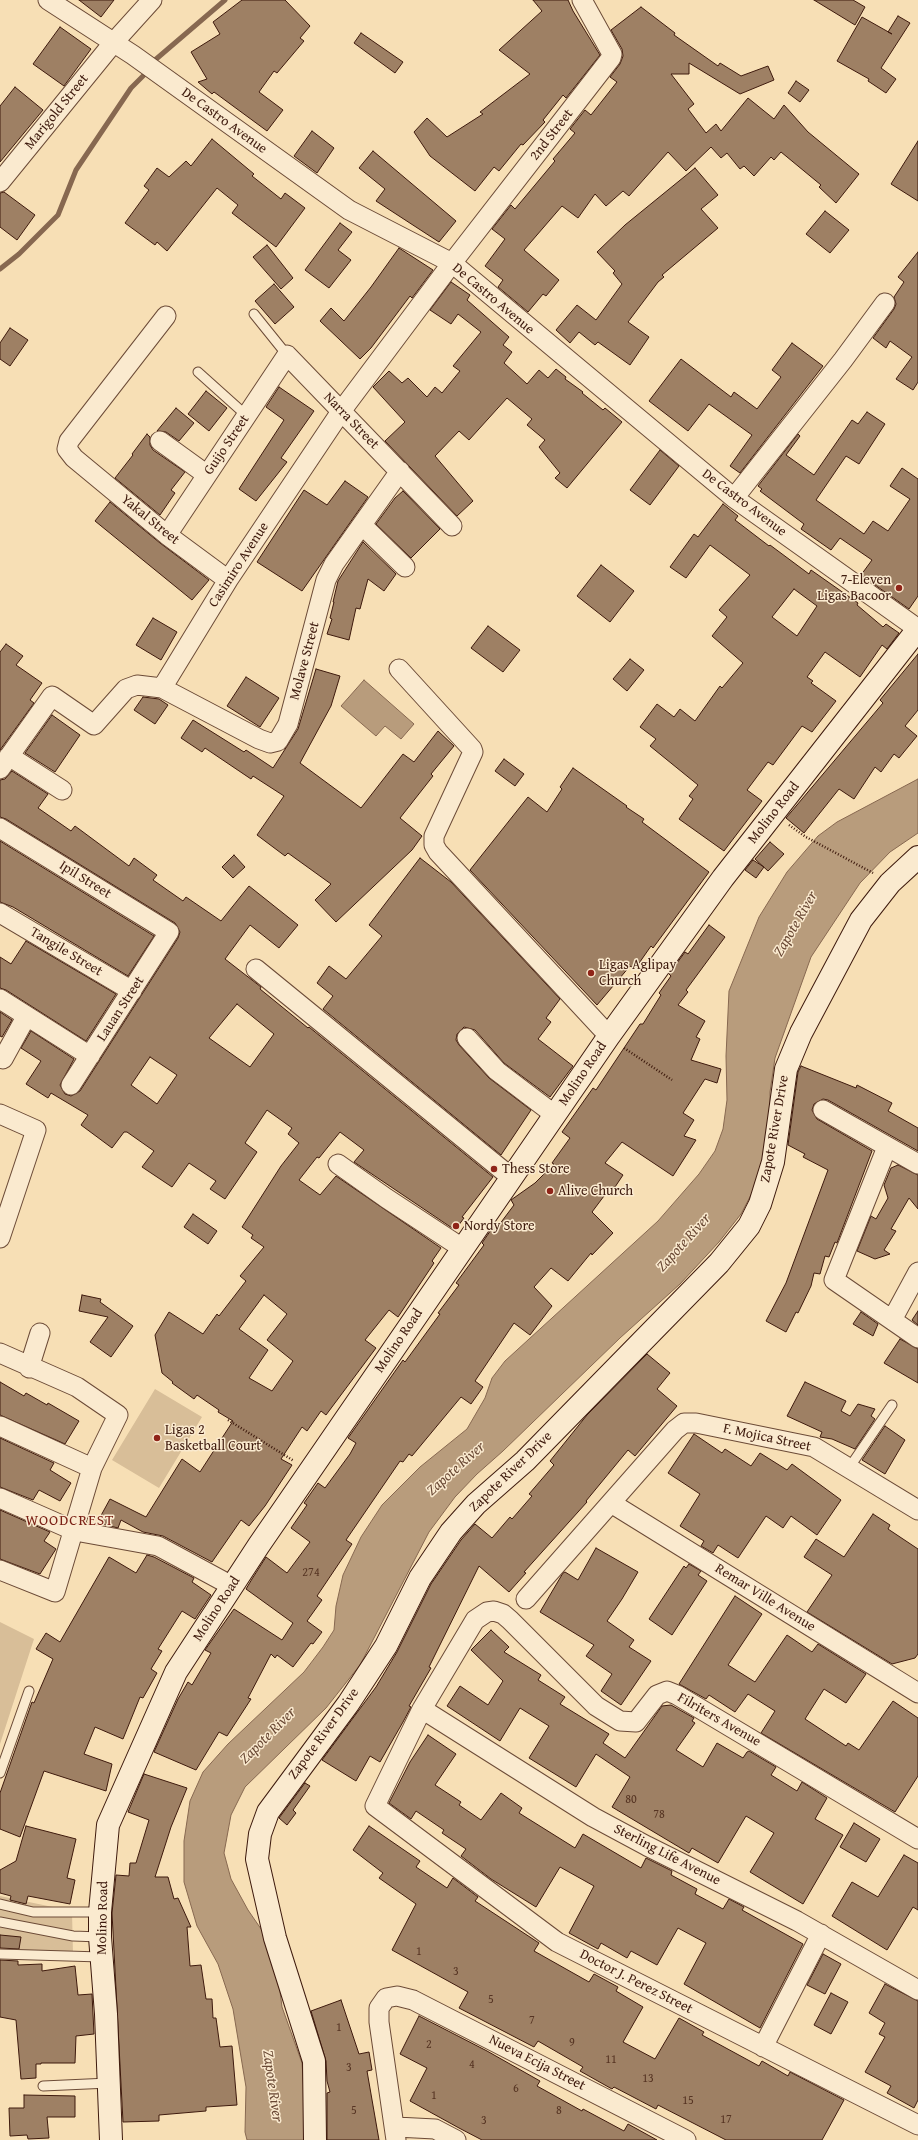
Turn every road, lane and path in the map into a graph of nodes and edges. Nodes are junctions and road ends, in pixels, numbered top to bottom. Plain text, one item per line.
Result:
1 (48, 0) edge
2 (152, 0) edge
3 (582, 0) edge
4 (114, 42) junction
5 (3, 172) edge
6 (452, 263) junction
7 (885, 303) dead end
8 (254, 314) dead end
9 (166, 316) dead end
10 (287, 355) junction
11 (198, 372) dead end
12 (342, 410) junction
13 (247, 416) junction
14 (160, 441) dead end
15 (400, 471) junction
16 (207, 475) junction
17 (734, 498) junction
18 (362, 525) junction
19 (452, 526) dead end
20 (167, 535) junction
21 (405, 567) dead end
22 (228, 580) junction
23 (918, 629) edge
24 (399, 669) dead end
25 (162, 688) junction
26 (4, 762) edge
27 (62, 790) dead end
28 (0, 828) edge
29 (806, 837) dead end
30 (918, 857) edge
31 (875, 874) dead end
32 (0, 913) edge
33 (169, 932) joint
34 (256, 969) dead end
35 (132, 991) junction
36 (0, 999) edge
37 (26, 1017) junction
38 (609, 1036) junction
39 (468, 1038) dead end
40 (90, 1056) junction
41 (3, 1059) dead end
42 (672, 1080) dead end
43 (71, 1085) dead end
44 (823, 1110) dead end
45 (0, 1114) edge
46 (555, 1115) junction
47 (887, 1147) junction
48 (338, 1164) dead end
49 (918, 1164) edge
50 (512, 1178) junction
51 (0, 1238) edge
52 (462, 1248) junction
53 (918, 1272) edge
54 (892, 1320) junction
55 (40, 1334) dead end
56 (918, 1338) edge
57 (0, 1353) edge
58 (30, 1368) junction
59 (892, 1404) dead end
60 (228, 1420) dead end
61 (0, 1426) edge
62 (298, 1463) dead end
63 (92, 1468) junction
64 (849, 1468) junction
65 (0, 1498) edge
66 (611, 1503) junction
67 (918, 1510) edge
68 (75, 1531) junction
69 (0, 1570) edge
70 (232, 1586) junction
71 (526, 1599) dead end
72 (917, 1689) edge
73 (29, 1691) dead end
74 (422, 1709) junction
75 (0, 1773) edge
76 (918, 1839) edge
77 (0, 1904) edge
78 (100, 1912) junction
79 (0, 1922) edge
80 (821, 1934) junction
81 (101, 1947) junction
82 (0, 1954) edge
83 (918, 1990) edge
84 (763, 2047) junction
85 (109, 2083) junction
86 (43, 2086) dead end
87 (918, 2125) edge
88 (396, 2134) edge
89 (111, 2140) edge
90 (315, 2140) edge
91 (456, 2140) edge
92 (686, 2140) edge

1 - 4 street, De Castro Avenue
2 - 4 street, Marigold Street
3 - 6 street, 2nd Street
4 - 5 street, Marigold Street
4 - 6 street, De Castro Avenue
6 - 12 street, Casimiro Avenue
6 - 17 street, De Castro Avenue
7 - 17 street
8 - 10 lane, Narra Street
9 - 20 street, Yakal Street
10 - 12 street, Narra Street
10 - 13 street, Guijo Street
11 - 13 lane
12 - 15 street, Narra Street
12 - 22 street, Casimiro Avenue
13 - 16 street, Guijo Street
14 - 16 street
15 - 18 street, Molave Street
15 - 19 street, Narra Street
16 - 20 street, Guijo Street
17 - 23 street, De Castro Avenue
18 - 21 street
18 - 25 street, Molave Street
20 - 22 street, Yakal Street
22 - 25 street, Casimiro Avenue
23 - 38 main road, Molino Road
24 - 38 street
25 - 26 street
26 - 27 street
28 - 33 street, Ipil Street
29 - 31 path
30 - 90 main road, Zapote River Drive
32 - 35 street, Tangile Street
33 - 35 street, Lauan Street
34 - 50 street
35 - 40 street, Lauan Street
36 - 37 street
37 - 40 street
37 - 41 street
38 - 42 path
38 - 46 main road, Molino Road
39 - 46 street
40 - 43 street, Lauan Street
44 - 47 street
45 - 51 street
46 - 50 main road, Molino Road
47 - 49 street
47 - 54 street
48 - 52 street
50 - 52 main road, Molino Road
52 - 70 main road, Molino Road
53 - 54 street
54 - 56 street
55 - 58 street
57 - 58 street
58 - 63 street
59 - 64 lane
60 - 62 path
61 - 63 street
63 - 68 street
64 - 66 street, F. Mojica Street
64 - 67 street, F. Mojica Street
65 - 68 street
66 - 71 street
66 - 72 street, Remar Ville Avenue
68 - 69 street
68 - 70 street
70 - 78 main road, Molino Road
73 - 75 lane
74 - 76 street, Filriters Avenue
74 - 80 street, Sterling Life Avenue
74 - 84 street, Doctor J. Perez Street
77 - 78 lane
78 - 81 main road, Molino Road
79 - 81 lane
80 - 83 street, Sterling Life Avenue
80 - 84 street
81 - 82 lane
81 - 85 main road, Molino Road
84 - 87 street, Doctor J. Perez Street
85 - 86 lane
85 - 89 main road, Molino Road
88 - 91 street
88 - 92 street, Nueva Ecija Street

